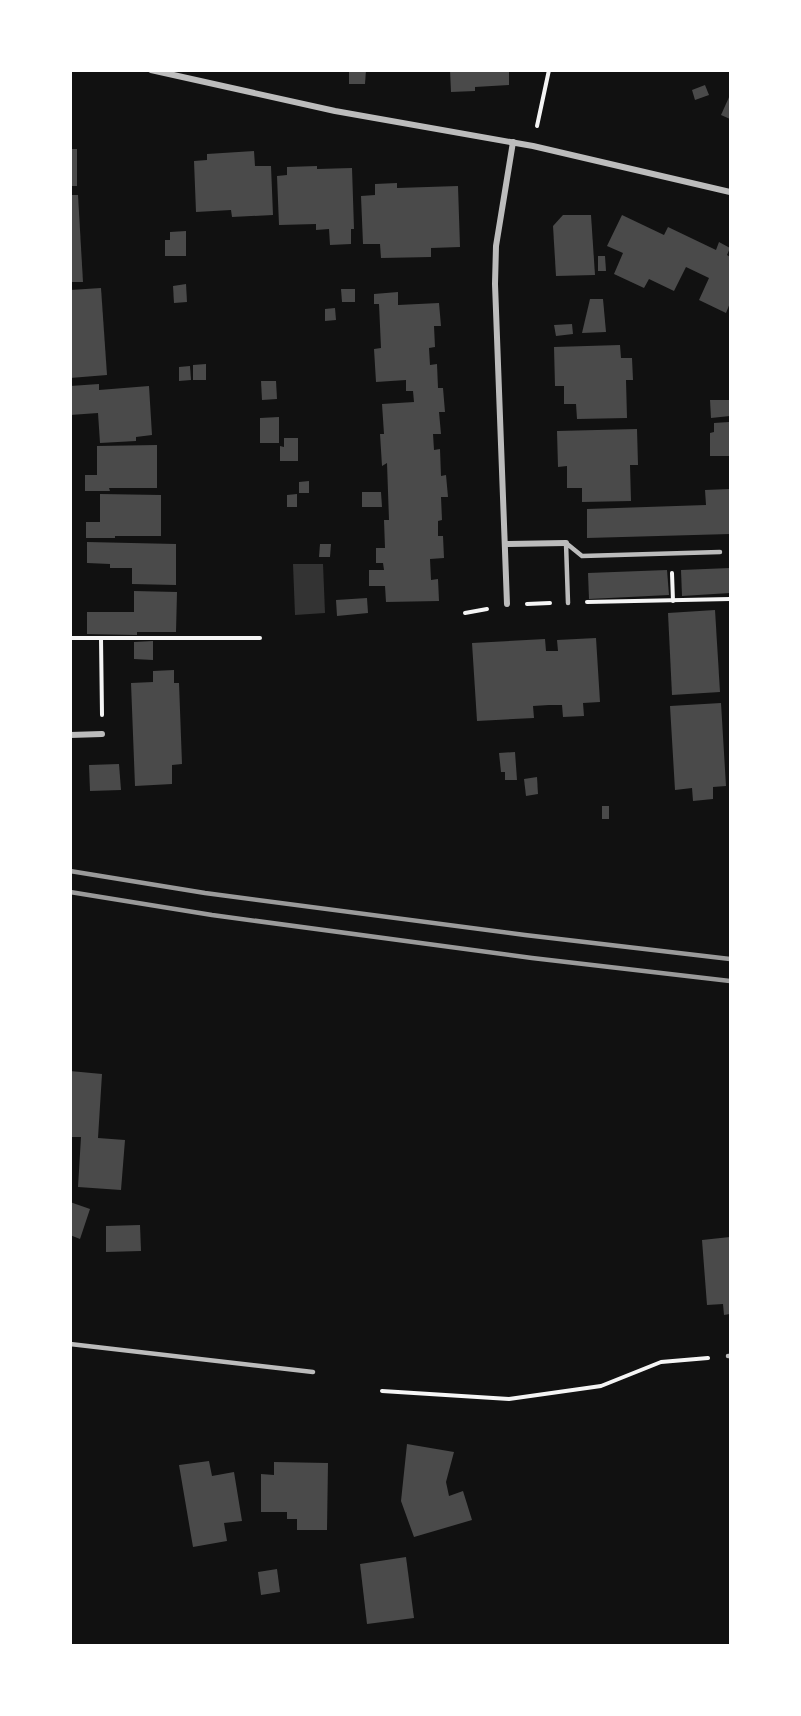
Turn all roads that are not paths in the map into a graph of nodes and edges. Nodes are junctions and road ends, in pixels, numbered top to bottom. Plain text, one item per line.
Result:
1 (151, 70) edge
2 (513, 142) junction
3 (730, 192) edge
4 (566, 543) junction
5 (506, 544) junction
6 (720, 552) dead end
7 (568, 603) road end
8 (507, 604) road end
9 (102, 734) road end
10 (70, 735) edge
11 (70, 1344) edge
12 (313, 1372) dead end

1 - 2 street
2 - 3 street
2 - 5 street
4 - 5 street
4 - 6 lane
4 - 7 lane
5 - 8 street
9 - 10 street
11 - 12 lane

